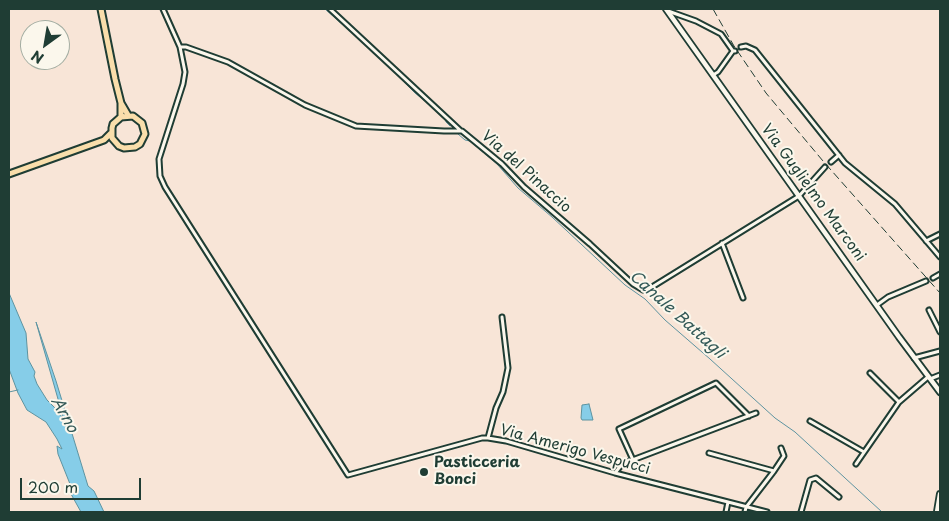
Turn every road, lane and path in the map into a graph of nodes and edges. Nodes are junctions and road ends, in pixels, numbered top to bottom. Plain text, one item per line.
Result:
1 (101, 9) edge
2 (163, 9) edge
3 (330, 9) edge
4 (667, 10) edge
5 (180, 47) junction
6 (741, 47) dead end
7 (713, 74) junction
8 (121, 103) junction
9 (128, 115) junction
10 (121, 117) junction
11 (462, 131) junction
12 (111, 133) junction
13 (104, 140) junction
14 (114, 142) junction
15 (839, 155) junction
16 (831, 162) dead end
17 (826, 167) dead end
18 (9, 174) edge
19 (799, 196) junction
20 (940, 234) edge
21 (926, 241) junction
22 (722, 242) junction
23 (940, 257) edge
24 (940, 274) edge
25 (933, 278) dead end
26 (926, 281) dead end
27 (743, 298) dead end
28 (877, 305) junction
29 (929, 310) dead end
30 (502, 317) dead end
31 (940, 332) edge
32 (940, 351) edge
33 (914, 358) junction
34 (870, 373) dead end
35 (940, 375) edge
36 (929, 378) junction
37 (940, 392) edge
38 (899, 402) junction
39 (756, 413) dead end
40 (749, 416) junction
41 (810, 421) dead end
42 (488, 438) junction
43 (781, 448) dead end
44 (864, 452) junction
45 (709, 453) dead end
46 (633, 460) junction
47 (856, 464) dead end
48 (774, 471) junction
49 (614, 473) junction
50 (940, 494) edge
51 (839, 497) dead end
52 (728, 502) junction
53 (746, 507) junction
54 (726, 512) edge
55 (745, 512) edge
56 (767, 512) edge
57 (800, 512) edge
58 (937, 512) edge

1 - 8 main road
2 - 5 street
3 - 11 street
4 - 7 street, Via Guglielmo Marconi
4 - 7 street
5 - 11 street, Via del Pinaccio
5 - 42 street, Via Amerigo Vespucci
6 - 15 street
7 - 19 street, Via Guglielmo Marconi
8 - 9 main road
8 - 10 main road
9 - 10 main road
9 - 14 main road
10 - 12 main road
11 - 22 street, Via del Pinaccio
12 - 13 main road
12 - 14 main road
13 - 14 main road
13 - 18 main road
15 - 16 street
15 - 21 street
17 - 19 street
19 - 22 street
19 - 28 street, Via Guglielmo Marconi
20 - 21 street
21 - 23 street
22 - 27 street
24 - 25 street
26 - 28 street
28 - 33 street, Via Guglielmo Marconi
29 - 31 street
30 - 42 street
32 - 33 street
33 - 36 street, Via Guglielmo Marconi
34 - 38 street
35 - 36 street
36 - 37 street, Via Guglielmo Marconi
36 - 38 street
38 - 44 street
39 - 40 street
40 - 46 street
40 - 46 street
41 - 44 street
42 - 49 street, Via Amerigo Vespucci
43 - 48 street
44 - 47 street
45 - 48 street
46 - 49 street
48 - 53 street
49 - 52 street, Via Amerigo Vespucci
50 - 58 street
51 - 57 street
52 - 53 street, Via Amerigo Vespucci
52 - 54 street
53 - 55 street
53 - 56 street, Via Amerigo Vespucci

